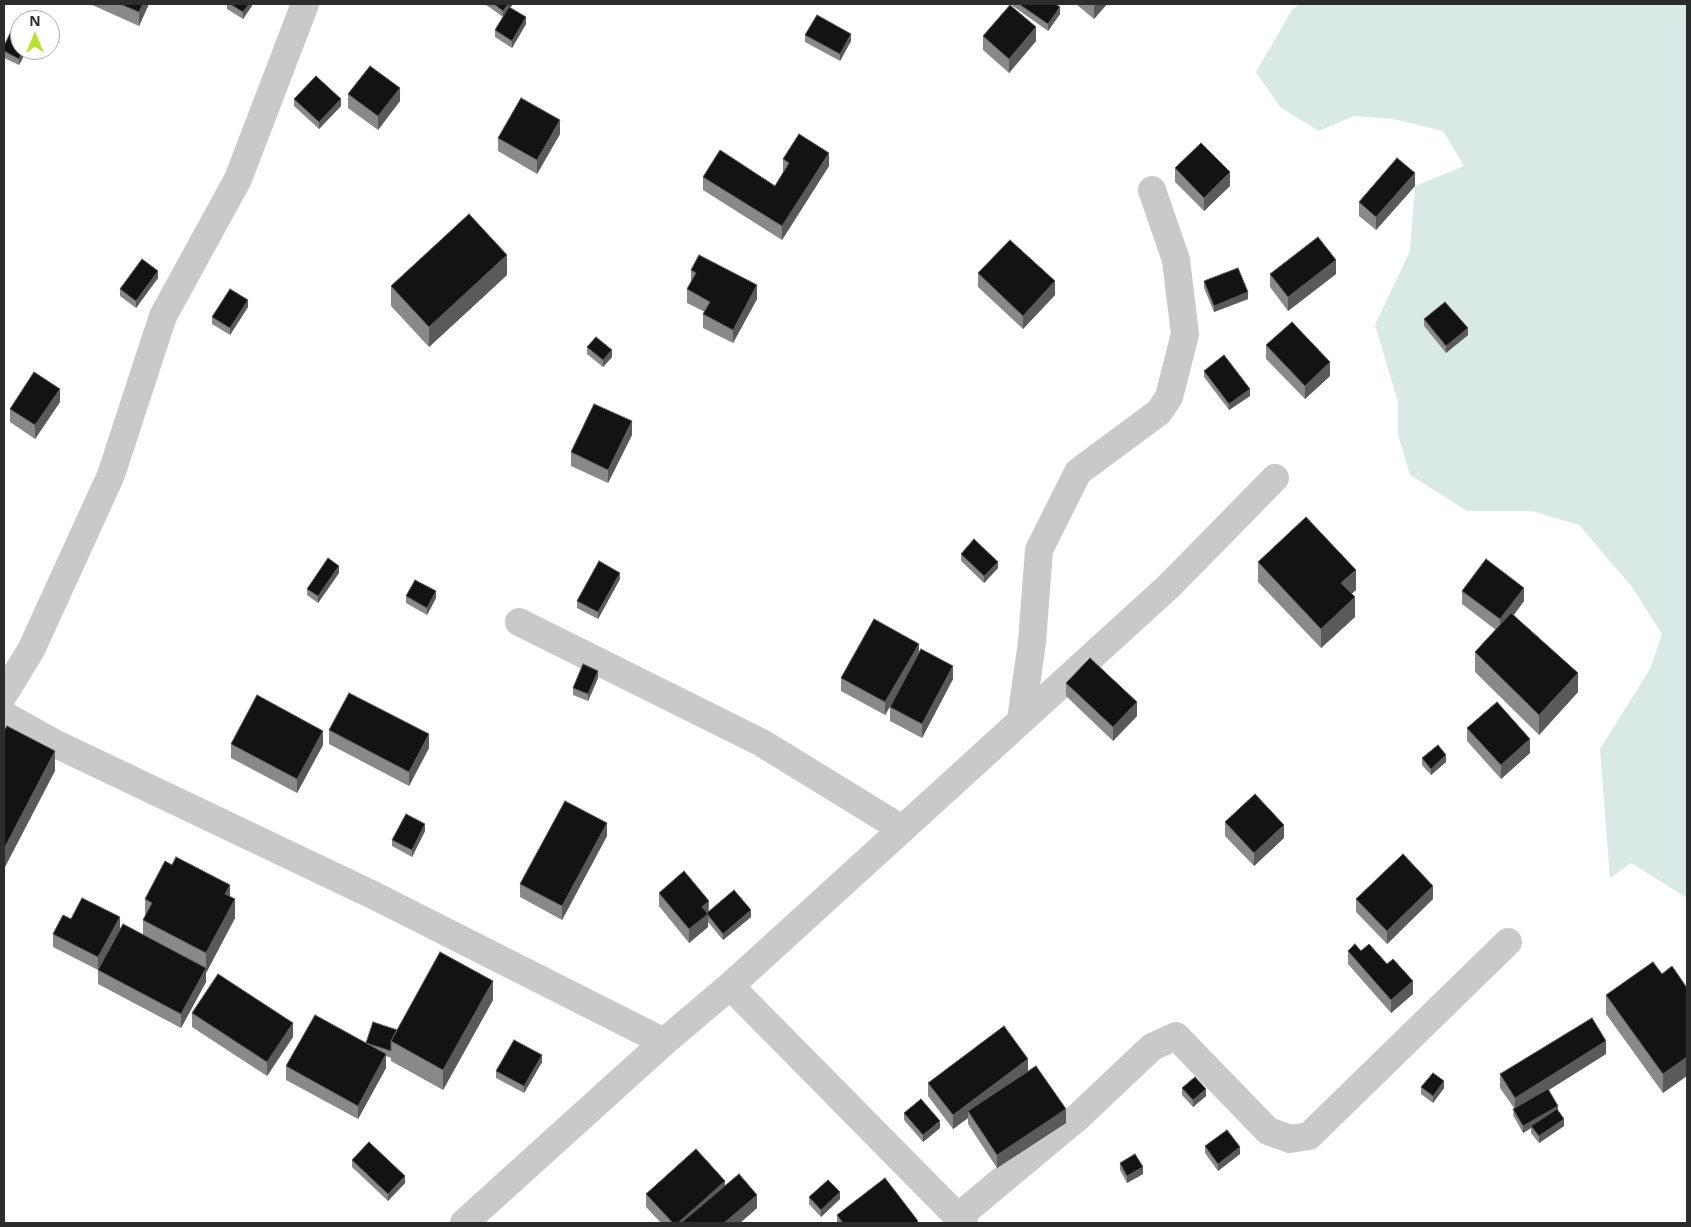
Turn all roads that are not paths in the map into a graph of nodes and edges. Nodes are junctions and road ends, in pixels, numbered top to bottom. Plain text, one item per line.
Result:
1 (305, 4) edge
2 (1152, 190) dead end
3 (1275, 478) dead end
4 (519, 622) dead end
5 (4, 694) edge
6 (4, 715) edge
7 (1021, 720) junction
8 (902, 829) junction
9 (1508, 942) dead end
10 (730, 986) junction
11 (664, 1042) junction
12 (961, 1220) edge
13 (464, 1223) edge

1 - 5 street
2 - 7 street
3 - 7 street
4 - 8 street
6 - 11 street
7 - 8 street
8 - 10 street
9 - 12 street
10 - 11 street
10 - 12 street
11 - 13 street

